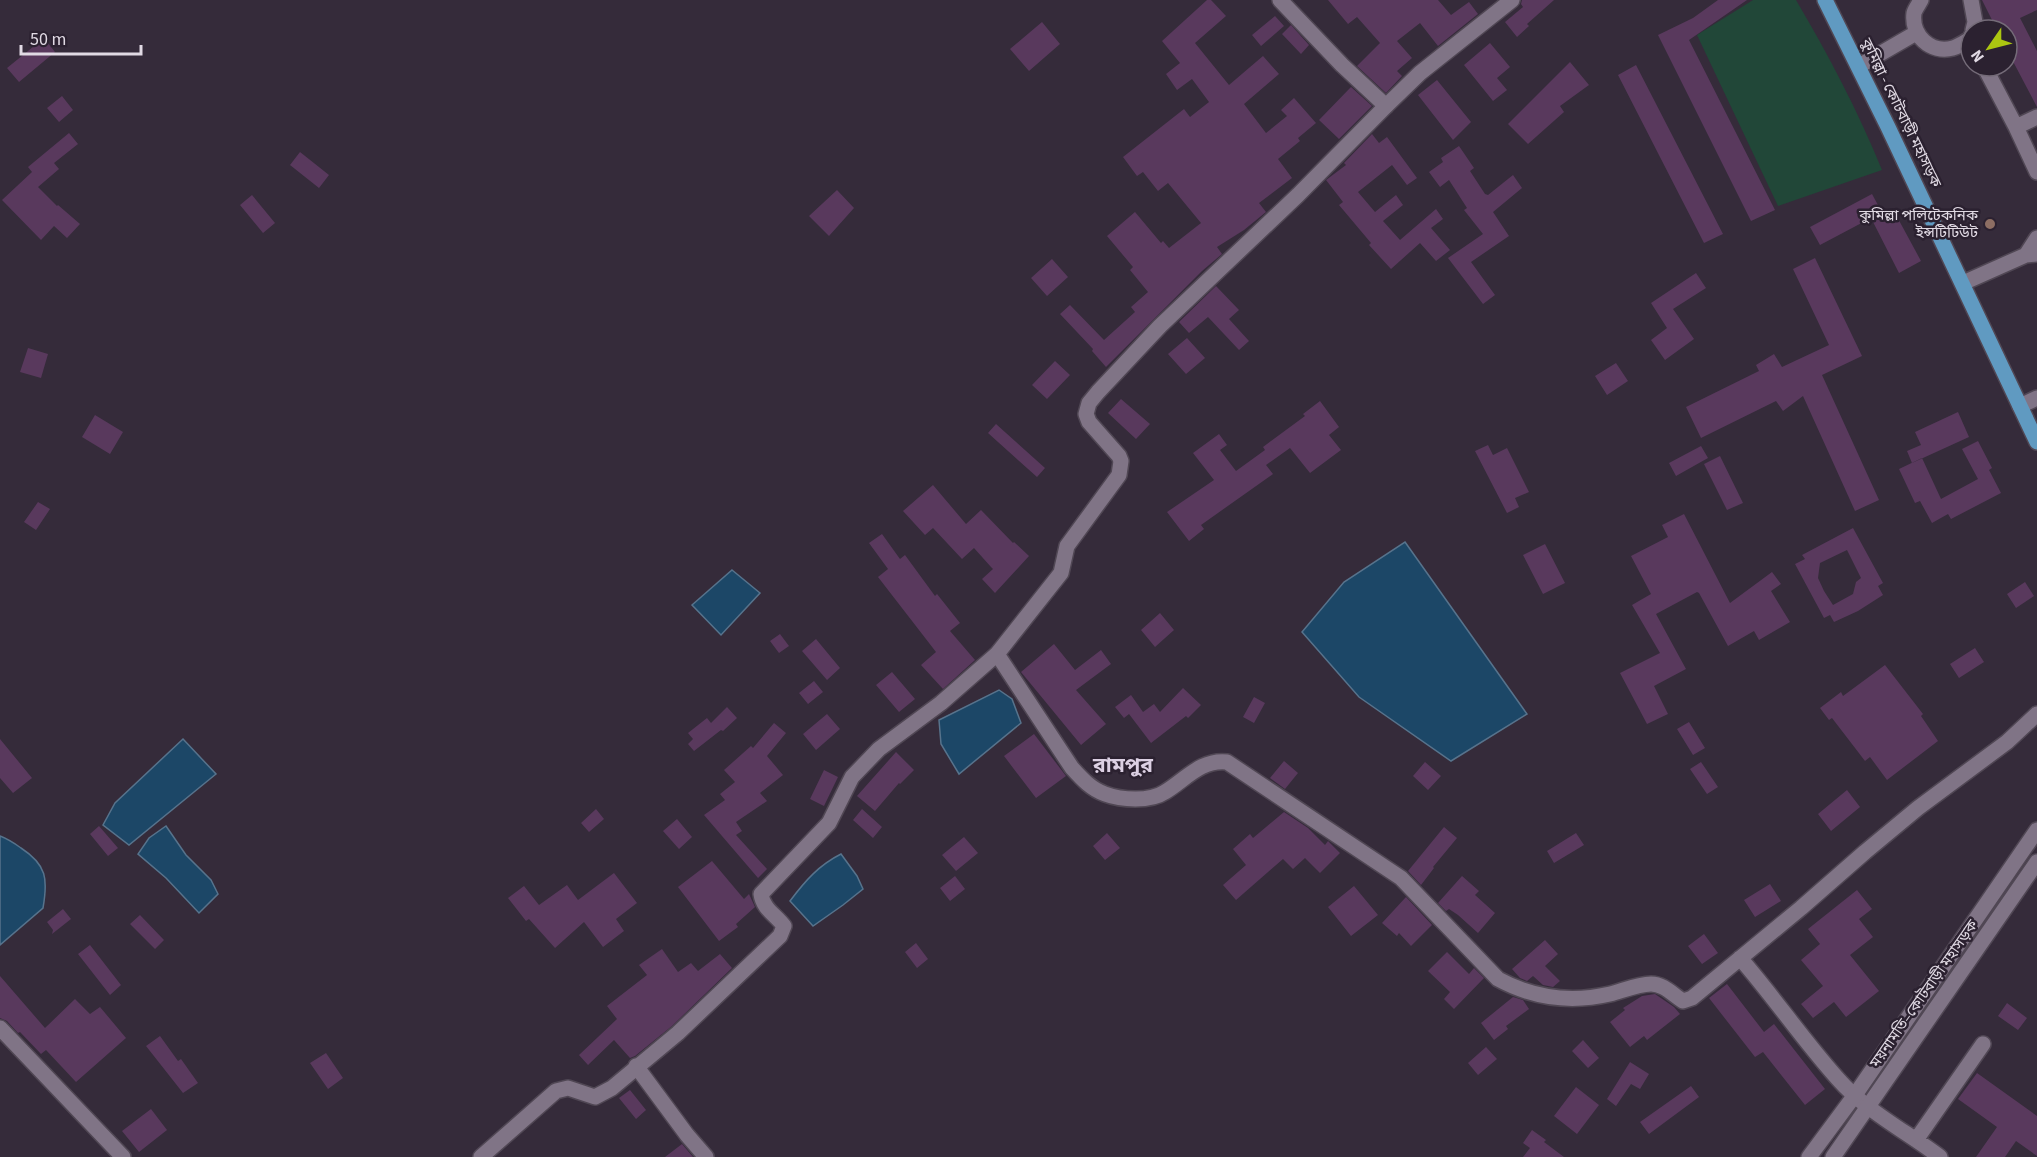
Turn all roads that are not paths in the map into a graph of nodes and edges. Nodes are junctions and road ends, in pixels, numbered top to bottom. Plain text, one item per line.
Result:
1 (1280, 0) edge
2 (1512, 0) edge
3 (1825, 0) edge
4 (1921, 0) edge
5 (1971, 0) edge
6 (1975, 18) edge
7 (1916, 33) junction
8 (1959, 44) edge
9 (1859, 66) junction
10 (1990, 78) edge
11 (1386, 106) junction
12 (2037, 117) edge
13 (2016, 127) junction
14 (2037, 172) edge
15 (2037, 238) edge
16 (2032, 255) edge
17 (1963, 283) junction
18 (2037, 398) edge
19 (2020, 406) junction
20 (2037, 442) edge
21 (997, 654) junction
22 (2037, 714) edge
23 (2037, 830) edge
24 (2037, 862) edge
25 (1740, 958) junction
26 (0, 1028) edge
27 (1983, 1044) dead end
28 (636, 1066) junction
29 (1855, 1095) junction
30 (1869, 1107) junction
31 (1916, 1140) junction
32 (123, 1157) edge
33 (481, 1157) edge
34 (706, 1157) edge
35 (1809, 1157) edge
36 (1833, 1157) edge
37 (1940, 1157) edge

1 - 11 main road
2 - 11 main road
3 - 9 main road, কুমিল্লা - কোটবাড়ী মহাসড়ক
4 - 7 main road
5 - 6 main road
7 - 8 main road
7 - 9 main road
9 - 17 main road, কুমিল্লা - কোটবাড়ী মহাসড়ক
10 - 13 main road
11 - 21 main road
12 - 13 main road
13 - 14 main road
15 - 16 main road
16 - 17 main road
17 - 19 main road, কুমিল্লা - কোটবাড়ী মহাসড়ক
18 - 19 main road
19 - 20 main road, কুমিল্লা - কোটবাড়ী মহাসড়ক
21 - 25 main road
21 - 28 main road
22 - 25 main road
23 - 29 main road, ময়নামতি–কোটবাড়ী মহাসড়ক
24 - 30 main road, ময়নামতি–কোটবাড়ী মহাসড়ক
25 - 29 main road
26 - 32 main road
27 - 31 main road
28 - 33 main road
28 - 34 main road
29 - 30 main road
29 - 35 main road, ময়নামতি–কোটবাড়ী মহাসড়ক
30 - 31 main road
30 - 36 main road, ময়নামতি–কোটবাড়ী মহাসড়ক
31 - 37 main road

